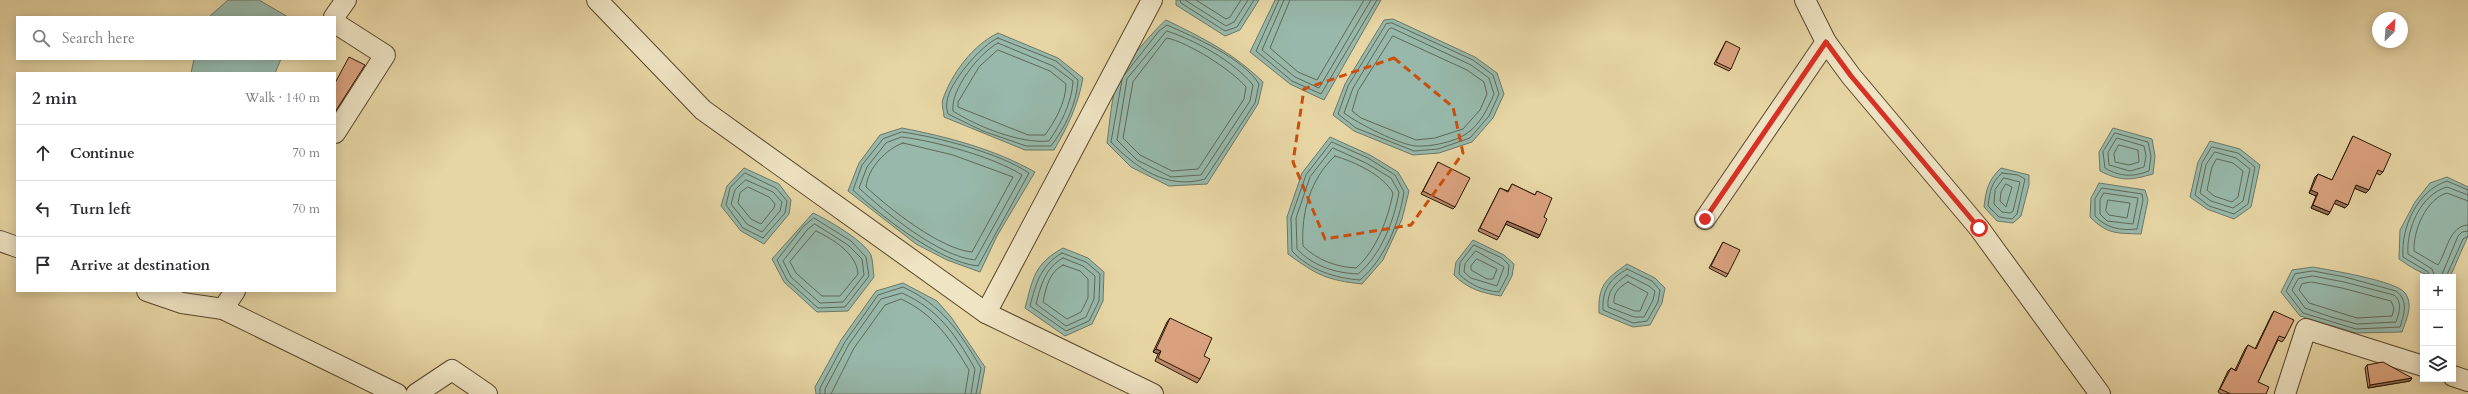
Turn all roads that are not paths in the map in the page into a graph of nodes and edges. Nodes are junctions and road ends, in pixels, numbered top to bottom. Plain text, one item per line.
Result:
1 (346, 0) edge
2 (597, 0) edge
3 (1152, 0) edge
4 (1805, 0) edge
5 (335, 16) edge
6 (336, 24) edge
7 (1826, 42) junction
8 (336, 131) edge
9 (1705, 219) dead end
10 (0, 241) edge
11 (16, 247) edge
12 (150, 292) edge
13 (234, 292) edge
14 (223, 309) junction
15 (986, 313) junction
16 (2420, 365) edge
17 (2456, 377) edge
18 (2468, 381) edge
19 (397, 394) edge
20 (416, 394) edge
21 (487, 394) edge
22 (1153, 394) edge
23 (2100, 394) edge
24 (2284, 394) edge

1 - 5 street
2 - 15 street
3 - 15 street
4 - 7 street
6 - 8 street
7 - 9 street
7 - 23 street
10 - 11 street
12 - 14 street
13 - 14 street
14 - 19 street
15 - 22 street
16 - 24 street
17 - 18 street
20 - 21 street

